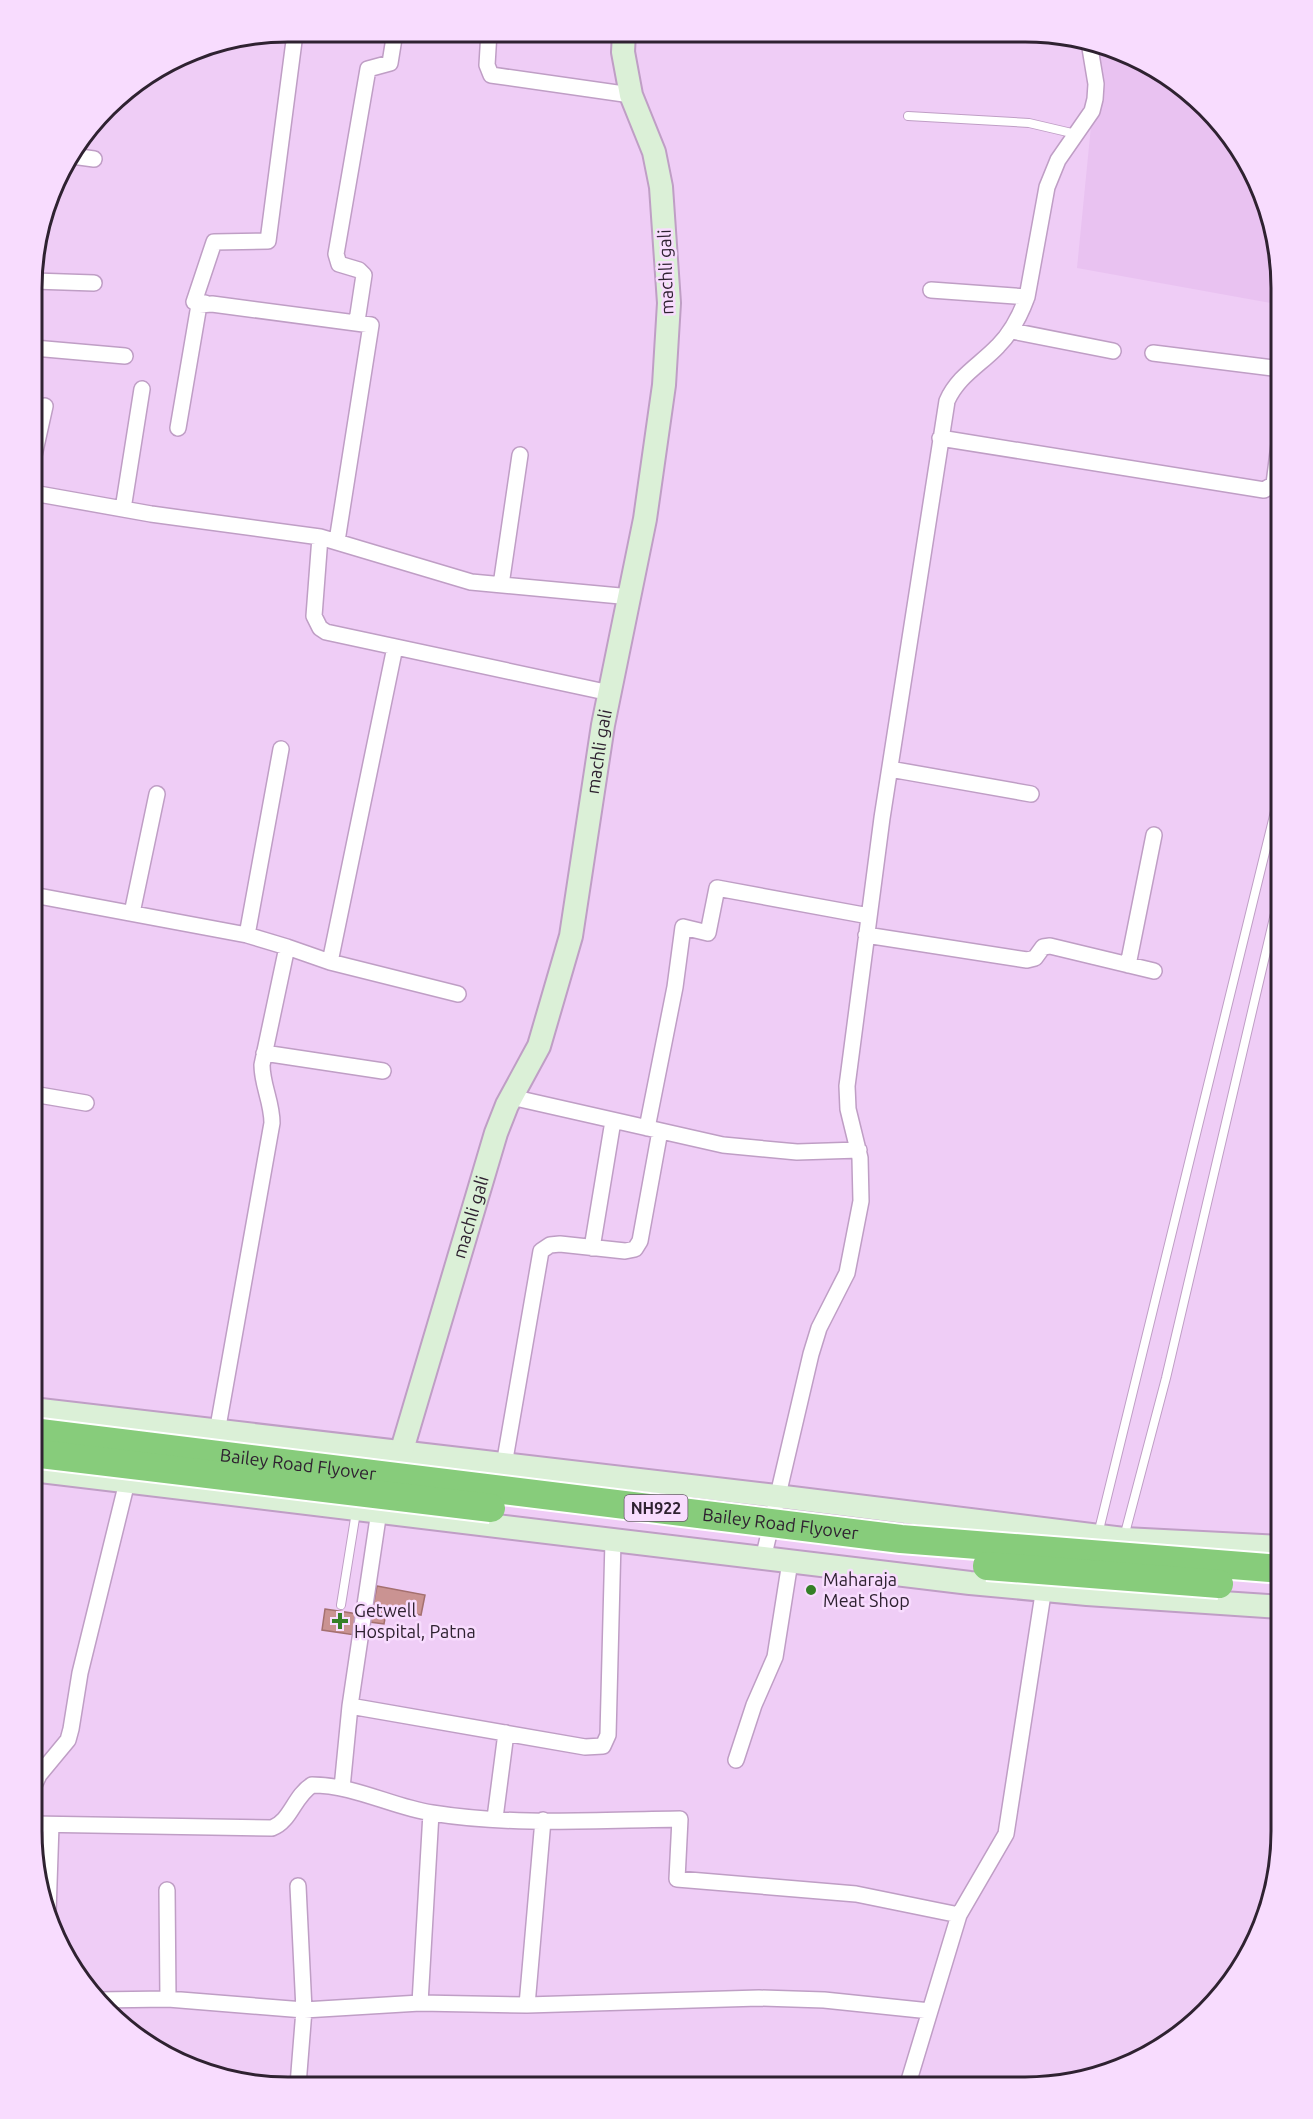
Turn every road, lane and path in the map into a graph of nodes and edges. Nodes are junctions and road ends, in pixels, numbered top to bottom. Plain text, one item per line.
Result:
1 (294, 42) edge
2 (393, 42) edge
3 (488, 42) edge
4 (624, 42) edge
5 (1090, 50) edge
6 (631, 95) junction
7 (908, 116) dead end
8 (1076, 134) junction
9 (80, 157) edge
10 (94, 159) dead end
11 (42, 281) edge
12 (93, 283) dead end
13 (931, 290) dead end
14 (1027, 297) junction
15 (205, 303) junction
16 (357, 321) junction
17 (1012, 331) junction
18 (42, 349) edge
19 (1113, 351) dead end
20 (1153, 352) dead end
21 (125, 356) dead end
22 (1271, 368) edge
23 (142, 389) dead end
24 (45, 406) dead end
25 (42, 420) edge
26 (178, 428) dead end
27 (940, 438) junction
28 (520, 454) dead end
29 (1271, 486) edge
30 (42, 495) edge
31 (123, 509) junction
32 (320, 537) junction
33 (337, 541) junction
34 (501, 585) junction
35 (631, 597) junction
36 (394, 647) junction
37 (610, 693) junction
38 (281, 749) dead end
39 (890, 769) junction
40 (157, 794) dead end
41 (1031, 794) dead end
42 (1271, 828) edge
43 (1154, 835) dead end
44 (42, 897) edge
45 (132, 913) junction
46 (869, 916) junction
47 (1271, 931) edge
48 (247, 935) junction
49 (866, 935) junction
50 (287, 947) junction
51 (330, 962) junction
52 (1128, 965) junction
53 (1154, 971) dead end
54 (458, 994) dead end
55 (264, 1053) junction
56 (383, 1071) dead end
57 (42, 1096) edge
58 (510, 1097) junction
59 (86, 1103) dead end
60 (614, 1121) junction
61 (654, 1130) junction
62 (859, 1150) junction
63 (592, 1248) junction
64 (42, 1410) edge
65 (217, 1432) junction
66 (42, 1433) edge
67 (367, 1449) junction
68 (401, 1453) junction
69 (42, 1454) edge
70 (504, 1464) junction
71 (42, 1471) edge
72 (127, 1482) junction
73 (206, 1491) junction
74 (777, 1496) junction
75 (368, 1510) junction
76 (1047, 1530) junction
77 (1097, 1536) junction
78 (1124, 1539) junction
79 (613, 1541) junction
80 (1271, 1546) edge
81 (763, 1559) junction
82 (790, 1562) junction
83 (1271, 1568) edge
84 (1271, 1588) edge
85 (1045, 1591) junction
86 (341, 1605) dead end
87 (1271, 1606) edge
88 (350, 1706) junction
89 (506, 1733) junction
90 (736, 1760) dead end
91 (42, 1771) edge
92 (342, 1788) junction
93 (431, 1813) junction
94 (495, 1818) junction
95 (543, 1820) junction
96 (42, 1825) edge
97 (51, 1825) junction
98 (298, 1886) dead end
99 (49, 1889) edge
100 (167, 1890) dead end
101 (959, 1915) junction
102 (168, 1999) junction
103 (109, 2000) edge
104 (420, 2003) junction
105 (527, 2005) junction
106 (304, 2010) junction
107 (930, 2011) junction
108 (299, 2077) edge
109 (910, 2077) edge

1 - 15 street
2 - 16 street
3 - 6 street
4 - 6 main road, machli gali
5 - 8 street
6 - 35 main road, machli gali
7 - 8 lane
8 - 14 street
9 - 10 street
11 - 12 street
13 - 14 street
14 - 17 street
15 - 16 street
15 - 26 street
16 - 33 street
17 - 19 street
17 - 27 street
18 - 21 street
20 - 22 street
23 - 31 street
24 - 25 street
27 - 29 street
27 - 39 street
28 - 34 street
30 - 31 street
31 - 32 street
32 - 33 street
32 - 36 street
33 - 34 street
34 - 35 street
35 - 37 main road, machli gali
36 - 37 street
36 - 51 street
37 - 58 main road, machli gali
38 - 48 street
39 - 41 street
39 - 46 street
40 - 45 street
42 - 77 lane
43 - 52 street
44 - 45 street
45 - 48 street
46 - 49 street
46 - 61 street
47 - 78 lane
48 - 50 street
49 - 52 street
49 - 62 street
50 - 51 street
50 - 55 street
51 - 54 street
52 - 53 street
55 - 56 street
55 - 65 street
57 - 59 street
58 - 60 street
58 - 68 main road, machli gali
60 - 61 street
60 - 63 street
61 - 62 street
61 - 63 street
62 - 74 street
63 - 70 street
64 - 65 main road
65 - 67 main road
65 - 73 street
66 - 83 highway, Bailey Road Flyover / NH922, bridge
67 - 68 main road
67 - 75 main road
68 - 70 main road
69 - 84 highway, Bailey Road Flyover / NH922, bridge
70 - 74 main road
71 - 72 main road
72 - 73 main road
72 - 91 street
73 - 75 main road
74 - 76 main road
74 - 81 street
75 - 79 main road
75 - 86 lane
75 - 88 street
76 - 77 main road
76 - 85 street
77 - 78 main road
78 - 80 main road
79 - 81 main road
79 - 89 street
81 - 82 main road
82 - 85 main road
82 - 90 street
85 - 87 main road
85 - 101 street
88 - 89 street
88 - 92 street
89 - 94 street
92 - 93 street
92 - 97 street
93 - 94 street
93 - 104 street
94 - 95 street
95 - 101 street
95 - 105 street
96 - 97 street
97 - 99 street
98 - 106 street
100 - 102 street
101 - 107 street
102 - 103 street
102 - 106 street
104 - 105 street
104 - 106 street
105 - 107 street
106 - 108 street
107 - 109 street

